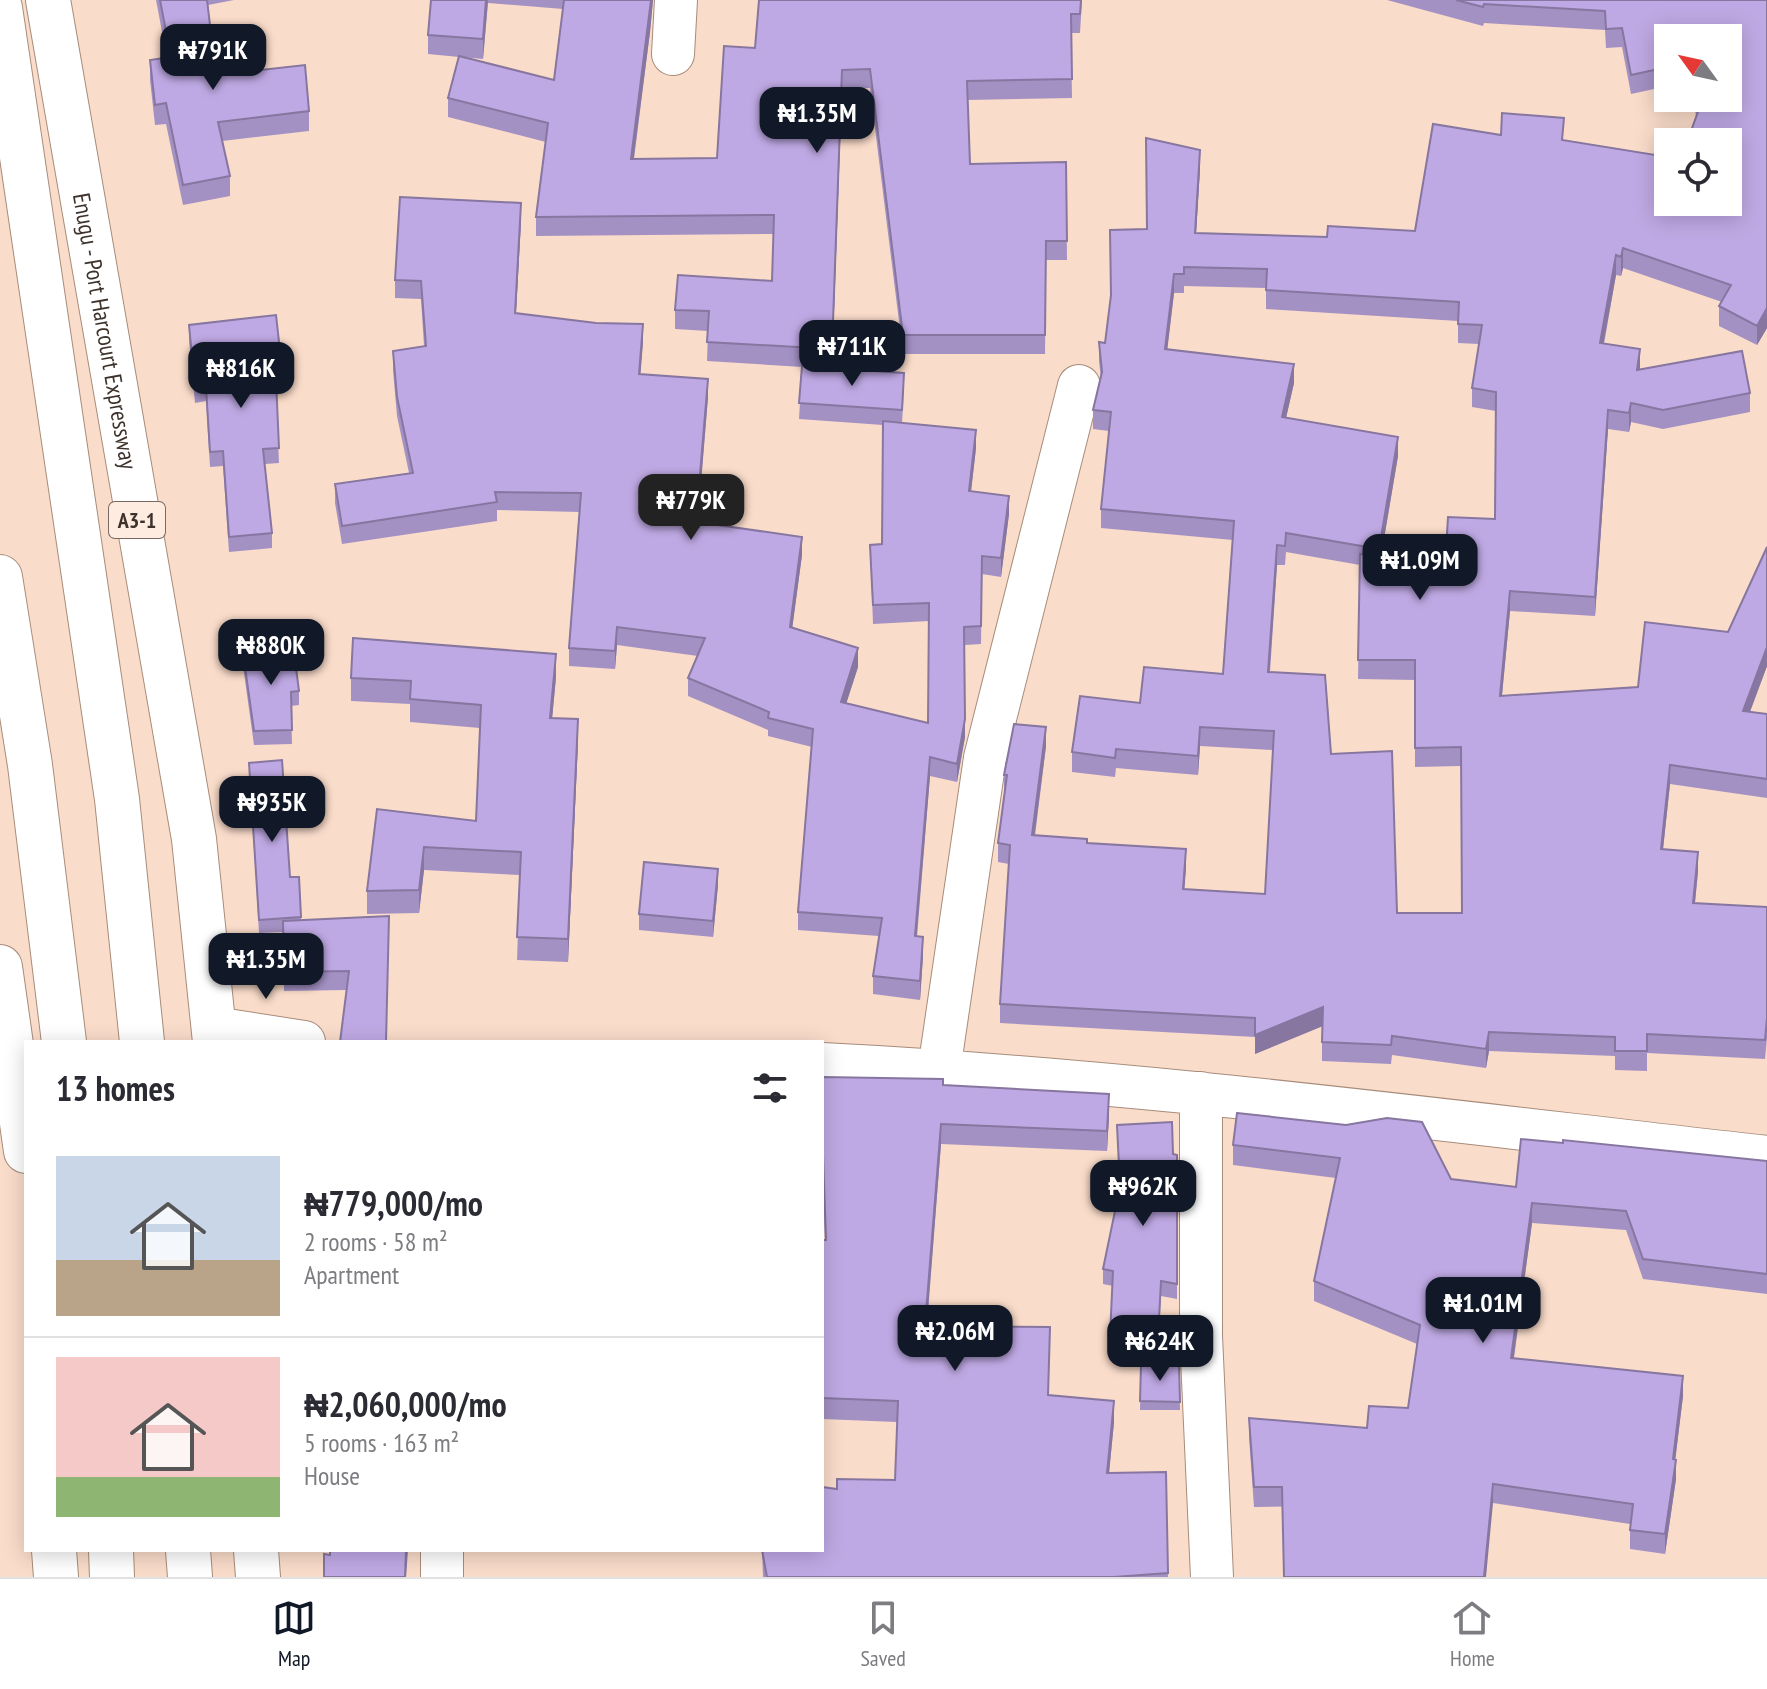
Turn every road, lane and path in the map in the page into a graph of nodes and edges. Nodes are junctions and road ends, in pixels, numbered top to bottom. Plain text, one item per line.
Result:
1 (48, 0) edge
2 (676, 0) edge
3 (0, 8) edge
4 (673, 54) dead end
5 (1079, 386) dead end
6 (0, 577) edge
7 (0, 967) edge
8 (215, 1035) edge
9 (64, 1040) edge
10 (142, 1040) edge
11 (279, 1040) edge
12 (824, 1064) edge
13 (939, 1070) junction
14 (1201, 1093) junction
15 (24, 1137) edge
16 (1767, 1157) edge
17 (54, 1552) edge
18 (111, 1552) edge
19 (188, 1552) edge
20 (256, 1552) edge
21 (442, 1552) edge
22 (56, 1577) edge
23 (112, 1577) edge
24 (190, 1577) edge
25 (258, 1577) edge
26 (442, 1577) edge
27 (1212, 1577) edge

1 - 8 main road, Enugu - Port Harcourt Expressway / A3-1
2 - 4 street
3 - 10 main road, A3-1
5 - 13 street
6 - 9 main road
7 - 15 main road
8 - 11 street
12 - 13 street
13 - 14 street
14 - 16 street
14 - 27 street
17 - 22 main road
18 - 23 main road
19 - 24 main road
20 - 25 main road
21 - 26 street

